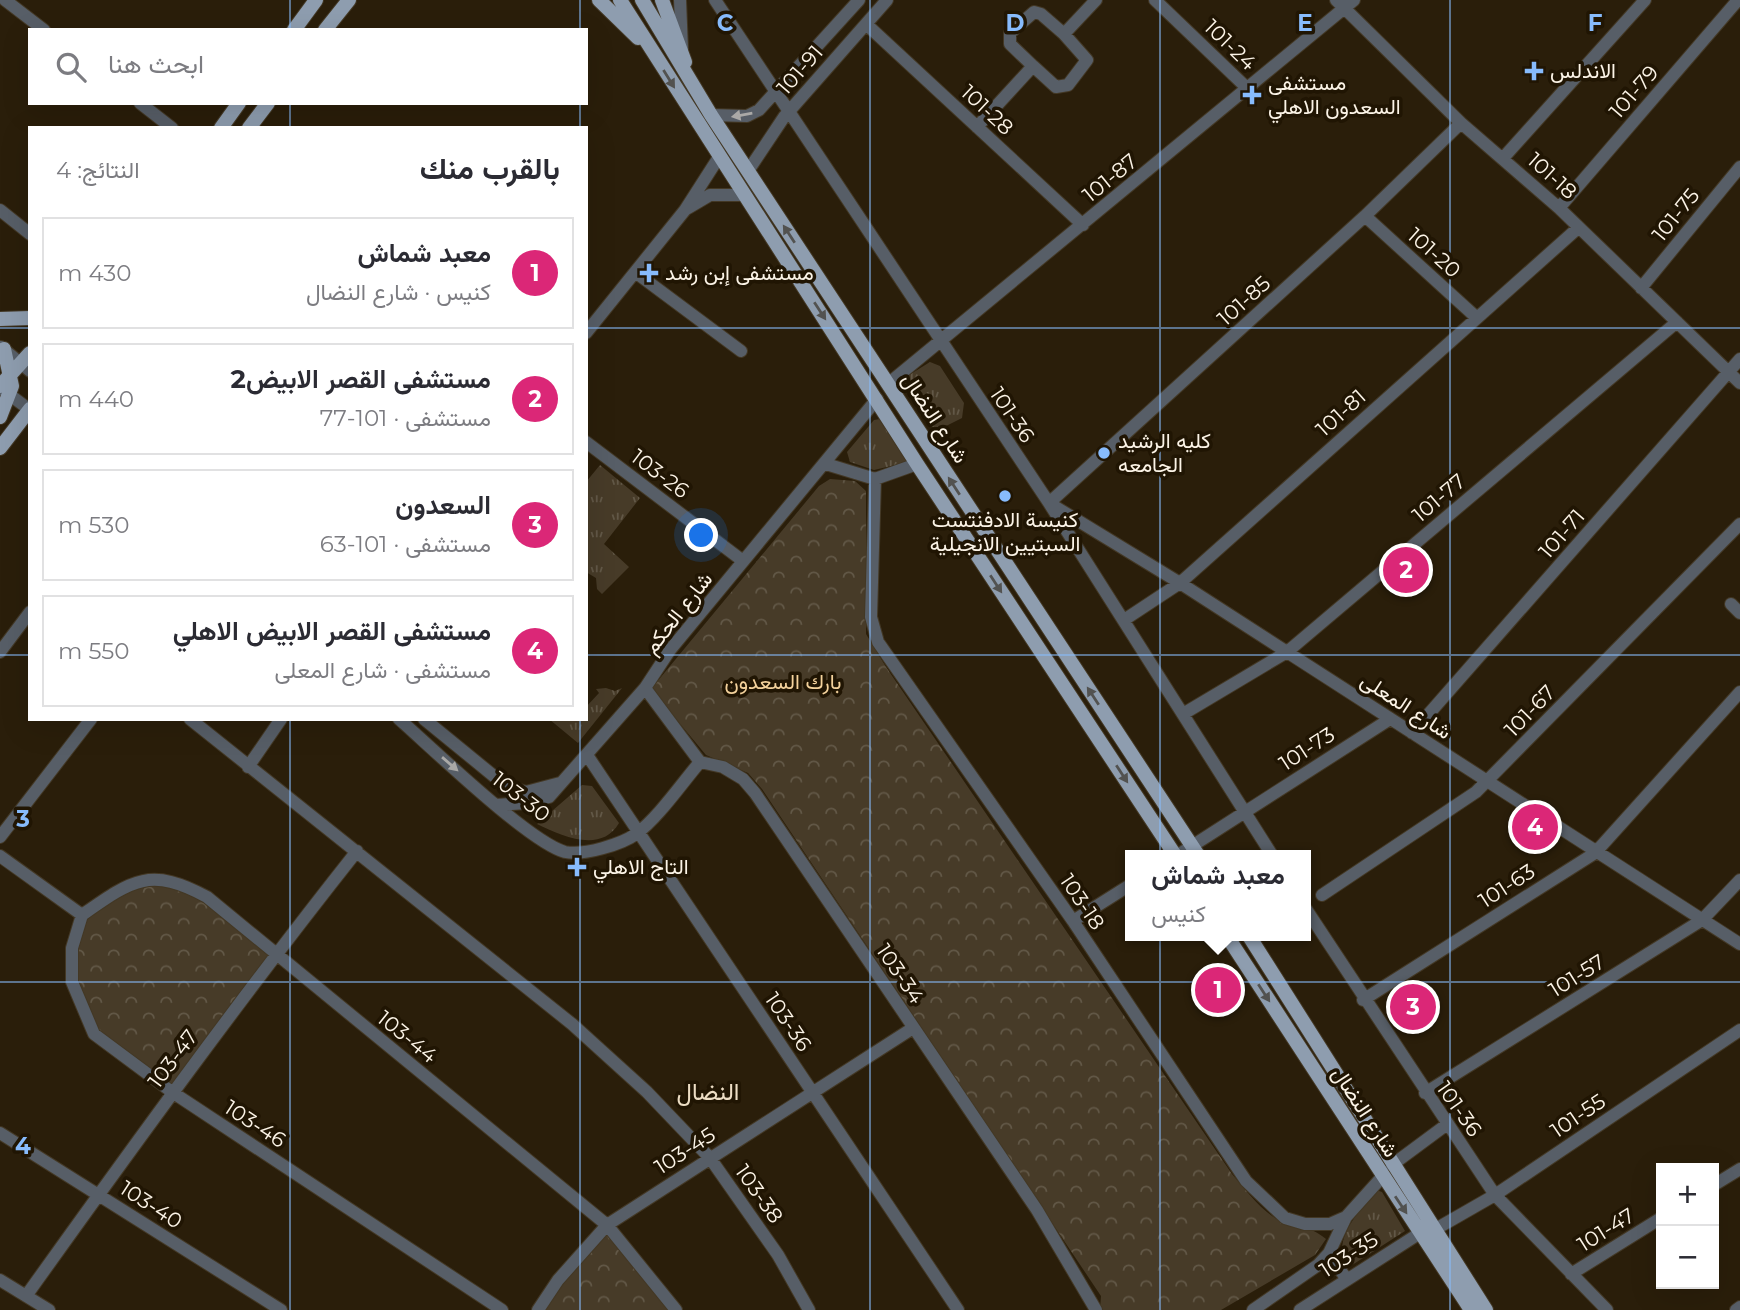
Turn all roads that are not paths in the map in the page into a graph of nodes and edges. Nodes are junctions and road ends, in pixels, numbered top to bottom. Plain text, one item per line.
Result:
1 (5, 0) edge
2 (316, 0) edge
3 (349, 0) edge
4 (599, 0) edge
5 (620, 0) edge
6 (642, 0) edge
7 (662, 0) edge
8 (680, 0) edge
9 (715, 0) edge
10 (859, 0) edge
11 (887, 0) edge
12 (1096, 0) edge
13 (1156, 0) edge
14 (1645, 0) edge
15 (1738, 0) edge
16 (1345, 3) edge
17 (866, 24) junction
18 (41, 28) edge
19 (295, 28) edge
20 (327, 28) edge
21 (1064, 34) junction
22 (649, 47) junction
23 (682, 50) junction
24 (1033, 66) junction
25 (686, 74) junction
26 (1248, 89) junction
27 (776, 94) junction
28 (143, 105) edge
29 (238, 105) edge
30 (266, 105) edge
31 (788, 112) junction
32 (711, 115) junction
33 (1461, 123) junction
34 (169, 126) edge
35 (222, 126) edge
36 (251, 126) edge
37 (977, 127) junction
38 (1504, 157) junction
39 (719, 158) junction
40 (1740, 167) edge
41 (748, 171) junction
42 (744, 195) junction
43 (1559, 208) junction
44 (0, 210) edge
45 (685, 210) junction
46 (1365, 216) junction
47 (1083, 225) junction
48 (1578, 228) junction
49 (28, 232) edge
50 (635, 272) junction
51 (1641, 288) junction
52 (28, 318) edge
53 (1477, 318) junction
54 (0, 319) edge
55 (1677, 322) junction
56 (588, 331) edge
57 (939, 342) junction
58 (2, 348) edge
59 (741, 351) dead end
60 (1740, 359) edge
61 (22, 364) edge
62 (1729, 373) junction
63 (1740, 383) edge
64 (888, 384) junction
65 (3, 390) edge
66 (877, 399) junction
67 (28, 409) edge
68 (28, 413) edge
69 (0, 417) edge
70 (588, 444) edge
71 (0, 448) edge
72 (825, 464) junction
73 (917, 464) junction
74 (875, 479) junction
75 (1049, 503) junction
76 (1740, 524) edge
77 (743, 561) junction
78 (1180, 583) junction
79 (28, 615) edge
80 (1124, 620) junction
81 (0, 652) edge
82 (1287, 652) junction
83 (645, 688) junction
84 (1740, 692) edge
85 (1183, 714) junction
86 (1390, 719) junction
87 (89, 721) edge
88 (192, 721) edge
89 (280, 721) edge
90 (400, 721) edge
91 (426, 721) edge
92 (1412, 733) junction
93 (587, 755) junction
94 (700, 762) junction
95 (248, 767) junction
96 (1487, 782) junction
97 (560, 783) junction
98 (496, 805) junction
99 (1245, 812) junction
100 (638, 833) junction
101 (0, 836) edge
102 (1174, 850) edge
103 (1195, 850) edge
104 (1269, 850) edge
105 (357, 851) junction
106 (1595, 853) junction
107 (0, 856) edge
108 (1740, 880) edge
109 (1125, 888) edge
110 (1322, 895) dead end
111 (82, 915) junction
112 (1311, 917) edge
113 (1702, 920) junction
114 (1073, 922) junction
115 (1230, 941) edge
116 (1251, 941) edge
117 (1740, 944) edge
118 (275, 954) junction
119 (1363, 1000) junction
120 (913, 1028) junction
121 (1740, 1030) edge
122 (811, 1091) junction
123 (172, 1092) junction
124 (1425, 1093) junction
125 (1446, 1125) junction
126 (0, 1133) edge
127 (710, 1158) junction
128 (1392, 1165) junction
129 (1740, 1168) edge
130 (1382, 1177) junction
131 (1719, 1182) edge
132 (99, 1194) junction
133 (1495, 1195) junction
134 (1346, 1217) junction
135 (1656, 1221) edge
136 (607, 1225) junction
137 (1427, 1231) junction
138 (1329, 1253) junction
139 (1571, 1274) junction
140 (0, 1280) edge
141 (1347, 1280) junction
142 (26, 1296) junction
143 (48, 1310) edge
144 (281, 1310) edge
145 (502, 1310) edge
146 (538, 1310) edge
147 (676, 1310) edge
148 (809, 1310) edge
149 (958, 1310) edge
150 (1096, 1310) edge
151 (1252, 1310) edge
152 (1300, 1310) edge
153 (1471, 1310) edge
154 (1486, 1310) edge
155 (1607, 1310) edge

1 - 18 street
2 - 19 main road
3 - 20 main road
4 - 22 main road
5 - 22 main road, شارع النضال
6 - 25 main road, شارع النضال
7 - 23 main road
8 - 23 street
9 - 27 street, 101-36
10 - 27 street, 101-91
11 - 17 street, 101-91
12 - 21 street
13 - 26 street, 101-24
14 - 38 street
15 - 43 street, 101-79
16 - 26 street, 101-87
16 - 33 street, 101-18
17 - 31 street, 101-91
17 - 37 street, 101-28
21 - 24 street
21 - 24 street
22 -> 39 main road, شارع النضال
23 - 25 main road
24 - 37 street
25 - 32 main road, شارع النضال
26 - 47 street, 101-87
27 - 31 street, 101-36
27 -> 32 street, 101-91
28 - 34 street
29 - 35 main road
30 - 36 main road
31 - 41 street, 101-91
31 - 57 street, 101-36
32 - 41 main road, شارع النضال
33 - 38 street, 101-18
33 - 46 street, 101-85
37 - 47 street, 101-28
38 - 43 street, 101-18
39 - 42 main road, شارع النضال
39 - 45 street
40 - 51 street, 101-75
64 -> 41 main road, شارع النضال
42 - 45 street
42 -> 66 main road, شارع النضال
43 - 48 street, 101-18
44 - 49 street
45 - 50 street
46 - 53 street, 101-20
46 - 75 street, 101-85
47 - 57 street, 101-87
48 - 51 street, 101-18
48 - 53 street, 101-81
50 - 56 street
50 - 59 street
51 - 55 street, 101-18
52 - 54 main road
53 - 78 street, 101-81
55 - 62 street, 101-18
55 - 82 street, 101-77
57 - 64 street, 101-87
57 - 75 street, 101-36
58 - 61 main road
60 - 62 street, 101-71
61 - 65 main road
62 - 63 street, 101-18
62 - 92 street, 101-71
103 -> 64 main road, شارع النضال
65 - 67 street
65 - 69 main road
66 - 72 street, شارع الحكم
66 - 73 main road, شارع النضال
68 - 71 main road
70 - 77 street, 103-26
72 - 74 street
72 - 77 street, شارع الحكم
73 - 74 street
73 -> 102 main road, شارع النضال
74 - 114 street, 103-18
75 - 78 street, شارع المعلى
75 - 80 street, 101-36
76 - 96 street, 101-67
77 - 83 street, شارع الحكم
78 - 80 street, 101-81
78 - 82 street, شارع المعلى
79 - 81 street
80 - 85 street, 101-36
82 - 85 street, 101-77
82 - 86 street, شارع المعلى
83 - 93 street, شارع الحكم
83 - 94 street
84 - 106 street, 101-63
85 - 99 street, 101-36
86 - 92 street, شارع المعلى
86 - 99 street, 101-73
87 - 101 street
88 - 95 street, 103-38
89 - 95 street
90 -> 98 street, 103-30
91 - 97 street, 103-30
92 - 96 street, شارع المعلى
93 - 97 street, شارع الحكم
93 - 100 street, 103-36
94 - 100 street
94 - 120 street, 103-34
95 - 105 street, 103-38
96 - 106 street, شارع المعلى
96 - 110 street, 101-67
97 - 98 street, شارع الحكم
98 - 100 street, 103-30
99 - 103 street, 101-73
99 - 104 street, 101-36
100 - 122 street, 103-36
105 - 118 street, 103-47
105 - 127 street, 103-38
106 - 113 street, شارع المعلى
106 - 119 street, 101-63
107 - 111 street
108 - 113 street, 101-57
109 - 114 street
111 - 118 street, 103-44
111 - 123 street, 103-46
112 - 119 street, 101-36
113 - 117 street, شارع المعلى
113 - 124 street, 101-57
114 - 134 street, 103-18
115 -> 130 main road, شارع النضال
116 - 128 main road, شارع النضال
118 - 123 street, 103-47
118 - 136 street, 103-44
119 - 124 street, 101-36
120 - 122 street, 103-45
120 - 150 street, 103-34
121 - 133 street, 101-55
122 - 127 street, 103-45
122 - 149 street, 103-36
123 - 132 street, 103-47
123 - 145 street, 103-46
124 - 125 street, 101-36
125 - 128 street
125 - 133 street, 101-36
126 - 132 street, 103-40
127 - 136 street, 103-45
127 - 148 street, 103-38
128 - 137 main road, شارع النضال
129 - 131 street
130 - 134 street
130 -> 137 main road, شارع النضال
132 - 142 street, 103-47
132 - 144 street, 103-40
133 - 137 street, 101-55
133 - 139 street, 101-36
134 - 138 street
135 - 139 street, 101-47
136 - 146 street, 103-45
136 - 147 street, 103-44
137 - 141 street, 103-35
137 - 153 main road, شارع النضال
137 - 154 main road, شارع النضال
138 - 141 street
138 - 151 street
139 - 155 street, 101-36
140 - 142 street
141 - 152 street, 103-35
142 - 143 street

